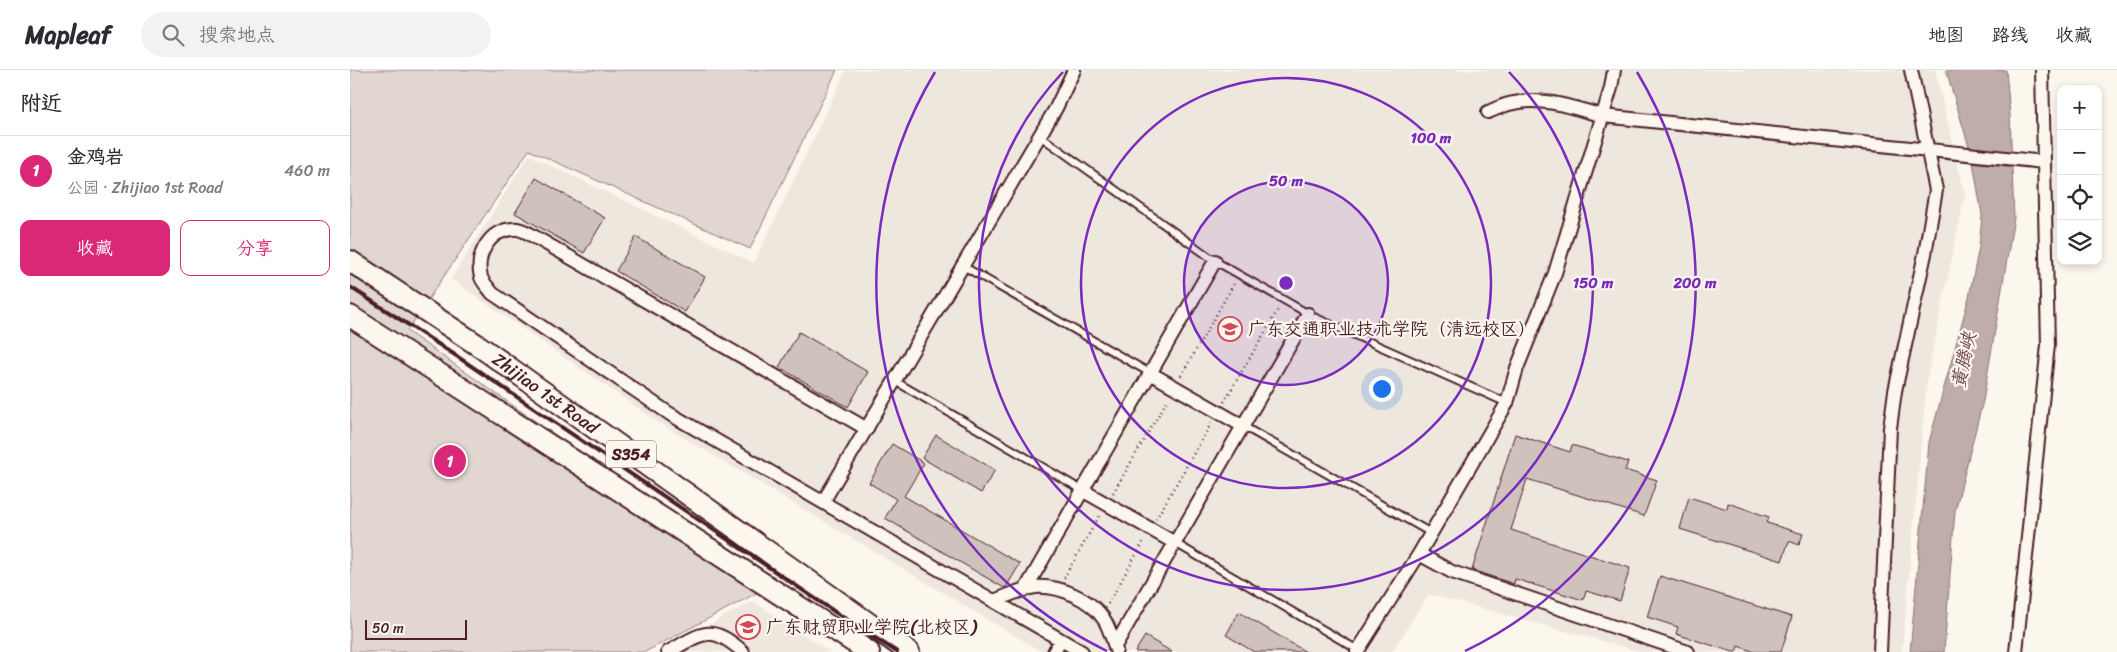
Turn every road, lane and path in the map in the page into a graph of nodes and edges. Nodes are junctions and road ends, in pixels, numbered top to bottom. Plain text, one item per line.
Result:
1 (1074, 70) edge
2 (1614, 70) edge
3 (1911, 70) edge
4 (2042, 70) edge
5 (1488, 112) dead end
6 (1602, 116) junction
7 (1040, 136) junction
8 (1928, 150) junction
9 (2044, 162) junction
10 (1214, 260) junction
11 (350, 261) edge
12 (963, 266) junction
13 (1239, 275) junction
14 (1283, 300) junction
15 (1308, 314) junction
16 (350, 316) edge
17 (1150, 373) junction
18 (895, 381) junction
19 (1175, 387) junction
20 (1507, 403) junction
21 (1218, 412) junction
22 (1243, 426) junction
23 (867, 429) junction
24 (1082, 490) junction
25 (824, 502) junction
26 (1107, 504) junction
27 (1151, 529) junction
28 (1431, 533) junction
29 (1174, 543) junction
30 (1419, 554) junction
31 (1025, 590) junction
32 (1057, 590) junction
33 (994, 601) junction
34 (1101, 616) junction
35 (1061, 640) junction
36 (1116, 649) edge
37 (1358, 651) edge
38 (668, 652) edge
39 (743, 652) edge
40 (869, 652) edge
41 (909, 652) edge
42 (1054, 652) edge
43 (1082, 652) edge
44 (1688, 652) edge
45 (1880, 652) edge
46 (2016, 652) edge

1 - 7 street
2 - 6 street
3 - 8 street
4 - 9 street
5 - 6 street
6 - 8 street
6 - 20 street
7 - 10 lane
7 - 12 street
8 - 9 street
8 - 45 street
9 - 46 street
10 - 13 lane
10 - 17 street
11 - 41 main road, Zhijiao 1st Road / S354
12 - 17 lane
12 - 18 street
13 - 14 lane
13 - 19 path
14 - 15 lane
14 - 21 path
15 - 20 lane
15 - 22 street
16 - 40 main road, S354
17 - 19 street
17 - 24 street
18 - 23 street
18 - 24 lane
19 - 21 street
19 - 26 path
20 - 28 street
21 - 22 street
21 - 27 path
22 - 28 lane
22 - 29 street
23 - 25 street
23 - 25 street
24 - 26 street
24 - 31 street
25 - 33 street
26 - 27 street
26 - 32 path
27 - 29 street
27 - 34 path
28 - 30 street
29 - 36 street
29 - 37 lane
30 - 37 street
30 - 44 street
31 - 32 street
31 - 33 street
32 - 34 street
33 - 35 street
34 - 36 street
35 - 42 street
35 - 43 street
38 - 39 street

